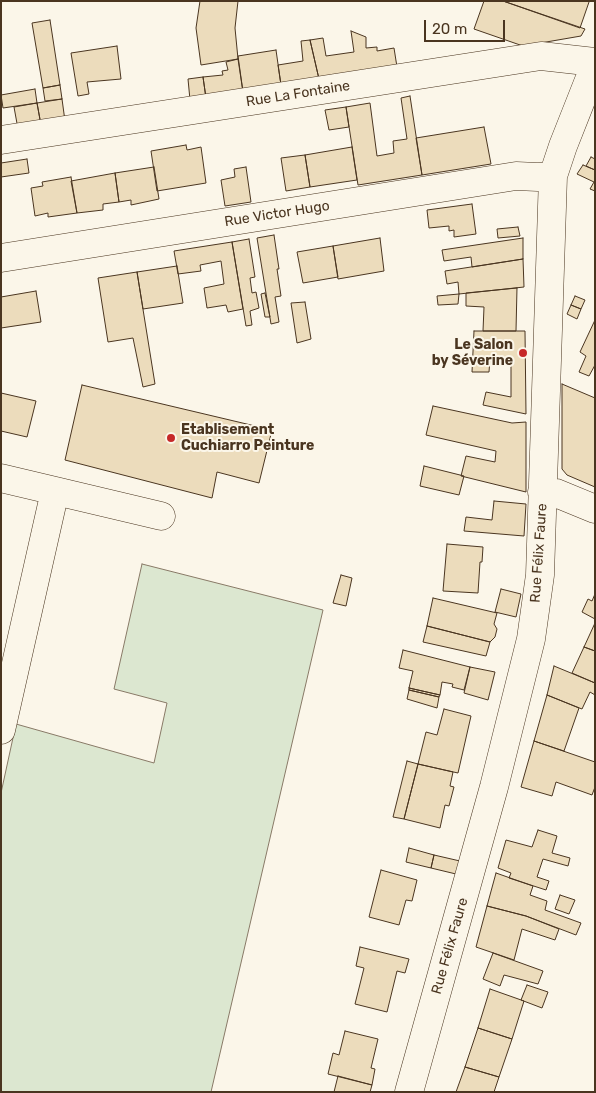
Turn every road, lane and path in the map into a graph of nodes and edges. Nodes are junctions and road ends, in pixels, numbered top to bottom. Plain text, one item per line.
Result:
1 (595, 63) edge
2 (1, 140) edge
3 (553, 176) junction
4 (1, 258) edge
5 (1, 478) edge
6 (55, 491) junction
7 (542, 492) junction
8 (595, 509) edge
9 (161, 516) dead end
10 (1, 730) edge
11 (409, 1092) edge

1 - 2 street, Rue La Fontaine
1 - 3 street, Rue Félix Faure
3 - 4 street, Rue Victor Hugo
3 - 7 street, Rue Félix Faure
5 - 6 street
6 - 9 street
6 - 10 street
7 - 8 street
7 - 11 street, Rue Félix Faure

